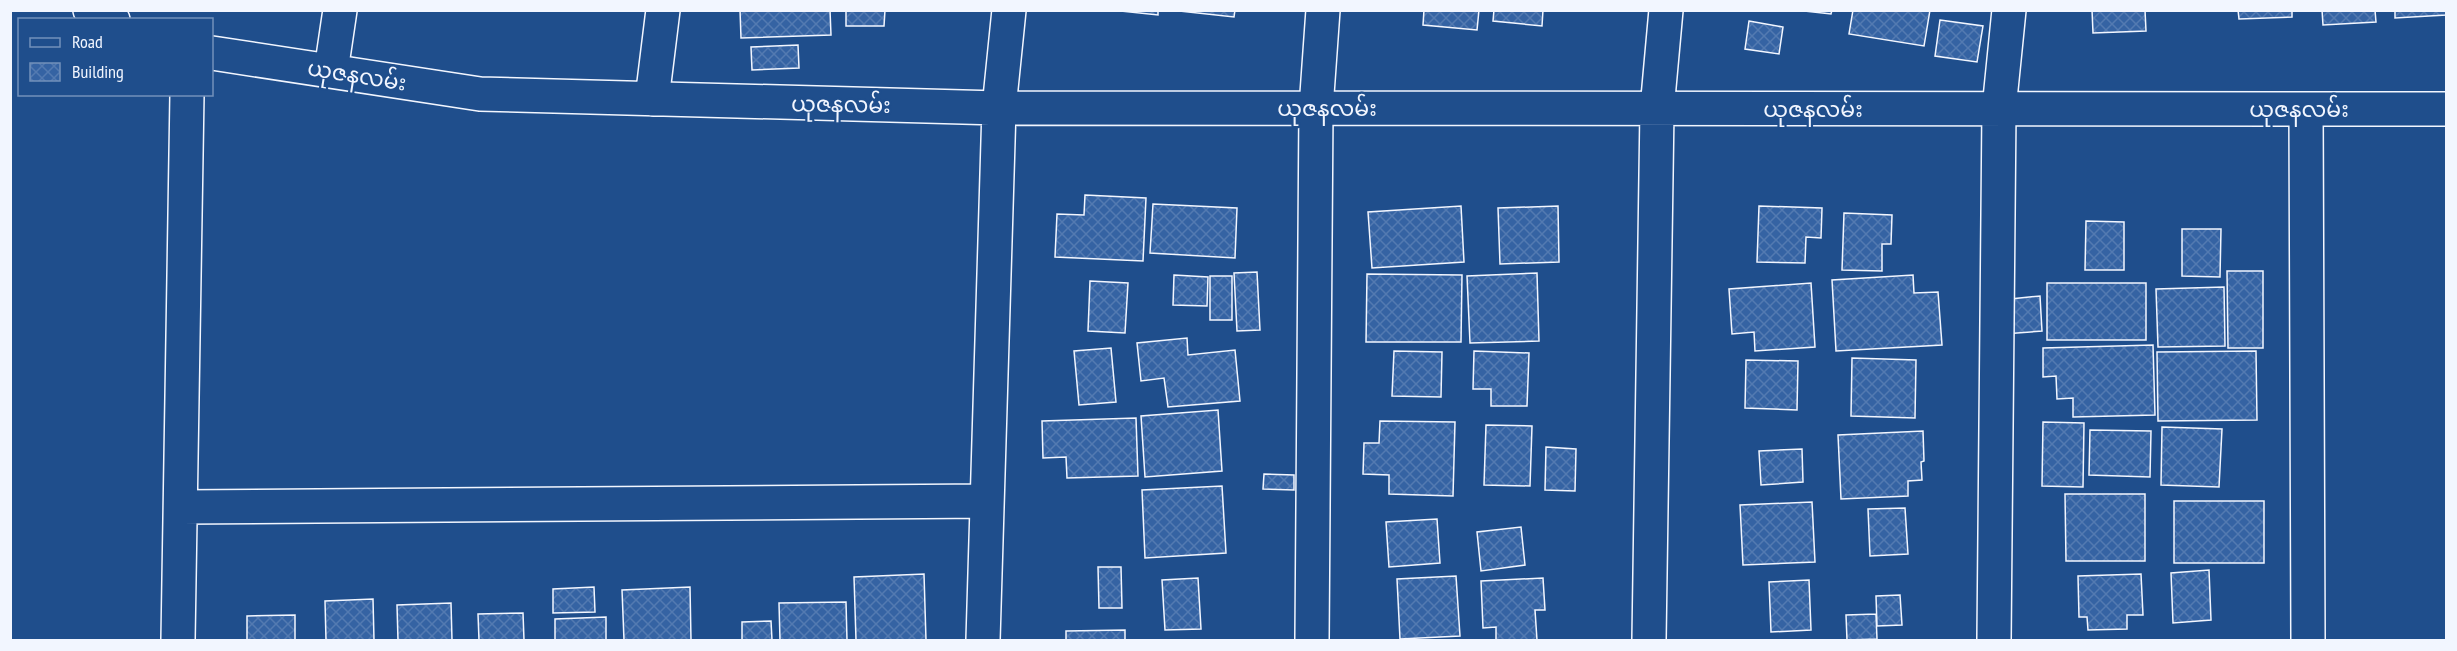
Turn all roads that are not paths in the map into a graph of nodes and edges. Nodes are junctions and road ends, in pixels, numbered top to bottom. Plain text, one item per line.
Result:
1 (90, 10) edge
2 (340, 10) edge
3 (663, 10) edge
4 (1009, 10) edge
5 (1323, 10) edge
6 (1666, 10) edge
7 (2009, 10) edge
8 (108, 18) edge
9 (213, 52) edge
10 (331, 71) junction
11 (187, 96) edge
12 (652, 99) junction
13 (999, 108) junction
14 (1316, 108) junction
15 (1657, 108) junction
16 (1999, 109) junction
17 (2306, 109) junction
18 (2446, 109) edge
19 (987, 501) junction
20 (182, 507) junction
21 (178, 640) edge
22 (983, 640) edge
23 (1312, 640) edge
24 (1649, 640) edge
25 (1994, 640) edge
26 (2308, 640) edge

1 - 8 street
2 - 10 street
3 - 12 street
4 - 13 street
5 - 14 street
6 - 15 street
7 - 16 street
9 - 10 street, ယုဇနလမ်း
10 - 12 street, ယုဇနလမ်း
11 - 20 street
12 - 13 street, ယုဇနလမ်း
13 - 14 street, ယုဇနလမ်း
13 - 19 street
14 - 15 street, ယုဇနလမ်း
14 - 23 street
15 - 16 street, ယုဇနလမ်း
15 - 24 street
16 - 17 street, ယုဇနလမ်း
16 - 25 street
17 - 18 street, ယုဇနလမ်း
17 - 26 street
19 - 20 street
19 - 22 street
20 - 21 street

